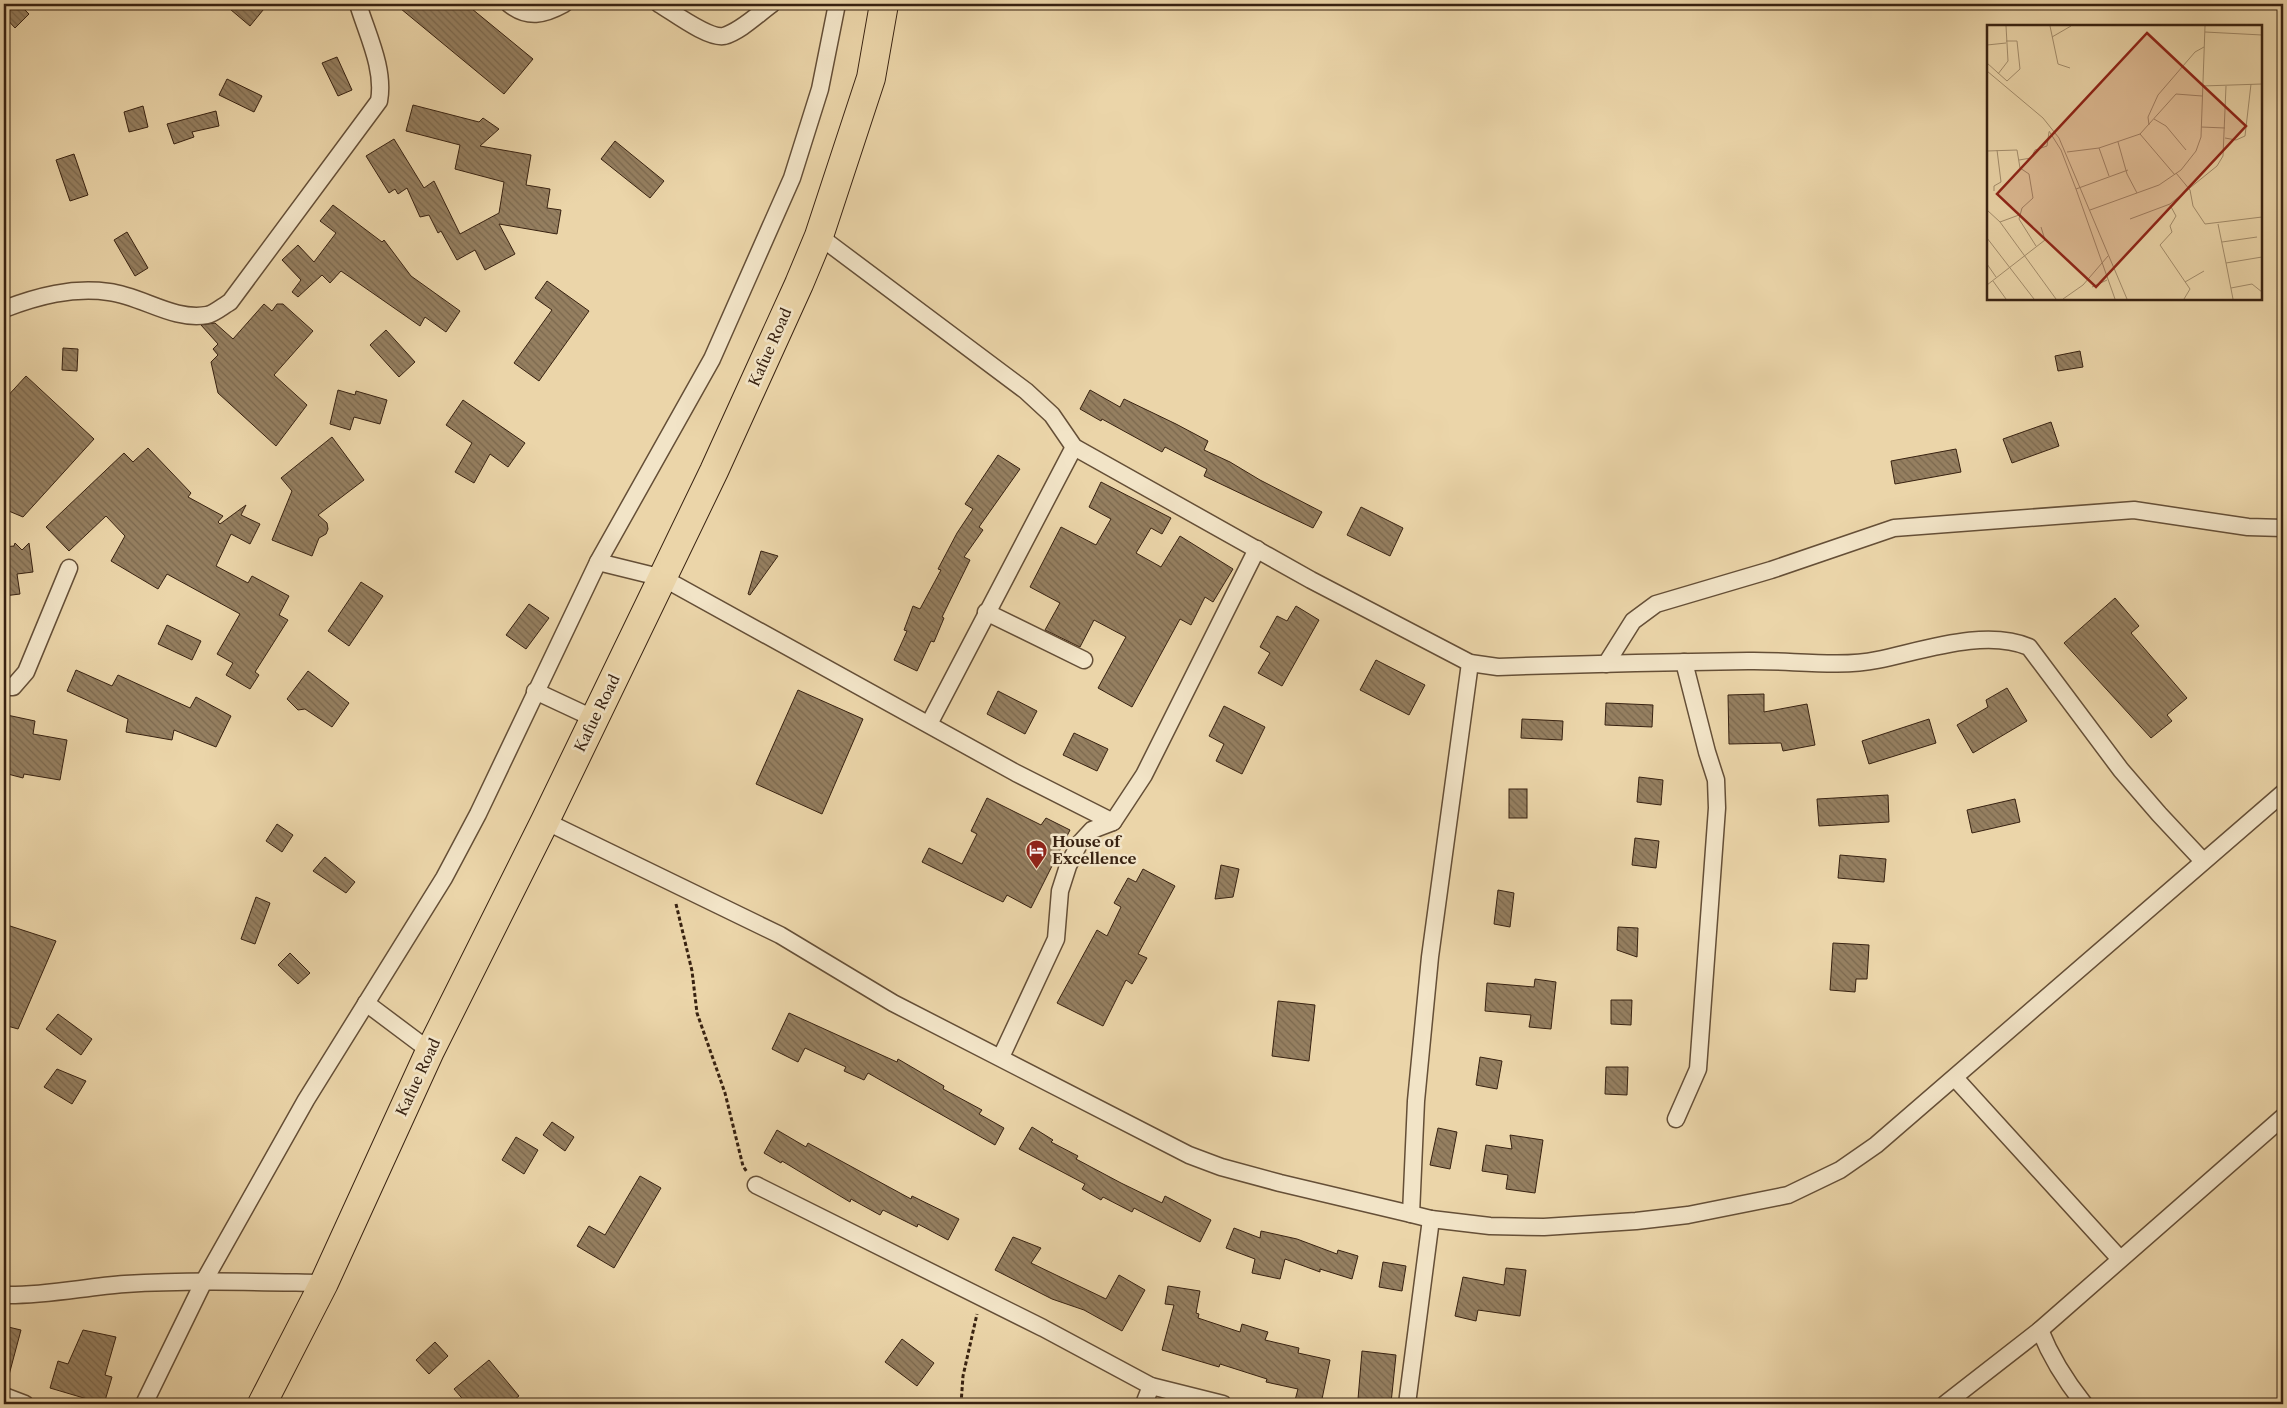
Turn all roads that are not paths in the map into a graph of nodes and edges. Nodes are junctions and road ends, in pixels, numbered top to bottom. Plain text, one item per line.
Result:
1 (358, 4) edge
2 (509, 4) edge
3 (564, 4) edge
4 (659, 4) edge
5 (772, 4) edge
6 (838, 4) edge
7 (884, 4) edge
8 (819, 236) junction
9 (4, 309) edge
10 (1074, 447) junction
11 (2283, 528) edge
12 (1257, 549) junction
13 (598, 562) junction
14 (69, 568) dead end
15 (663, 578) junction
16 (986, 612) junction
17 (1084, 660) dead end
18 (1684, 662) junction
19 (1470, 663) junction
20 (1606, 664) junction
21 (4, 687) edge
22 (535, 691) junction
23 (594, 719) junction
24 (929, 724) junction
25 (2281, 799) edge
26 (545, 821) junction
27 (1113, 822) junction
28 (2203, 861) junction
29 (366, 1003) junction
30 (430, 1051) junction
31 (1001, 1057) junction
32 (1955, 1078) junction
33 (2283, 1118) edge
34 (1676, 1119) dead end
35 (756, 1185) road end
36 (1411, 1214) junction
37 (1431, 1219) junction
38 (2120, 1259) junction
39 (204, 1281) junction
40 (324, 1283) junction
41 (4, 1295) edge
42 (2040, 1330) junction
43 (1151, 1386) junction
44 (4, 1396) edge
45 (26, 1404) edge
46 (144, 1404) edge
47 (262, 1404) edge
48 (1144, 1404) edge
49 (1223, 1404) edge
50 (1406, 1404) edge
51 (1945, 1404) edge
52 (2084, 1404) edge

1 - 9 street
2 - 3 street
4 - 5 street
6 - 13 street
7 - 8 highway, Kafue Road
8 - 10 street
8 - 15 highway, Kafue Road
10 - 12 street
10 - 16 street
11 - 20 street
12 - 19 street
12 - 27 street
13 - 15 street
13 - 22 street
14 - 21 street
15 - 23 highway, Kafue Road
15 - 24 street
16 - 17 street
16 - 24 street
18 - 20 street
18 - 28 street
18 - 34 street
19 - 20 street
19 - 36 street
22 - 23 street
22 - 29 street
23 - 26 highway, Kafue Road
24 - 27 street
25 - 28 street
26 - 30 highway, Kafue Road
26 - 31 street
27 - 31 street
28 - 32 street
29 - 30 street
29 - 39 street
30 - 40 highway, Kafue Road
31 - 36 street
32 - 37 street
32 - 38 street
33 - 38 street
35 - 43 street
36 - 37 street
37 - 50 street
38 - 42 street
39 - 40 street
39 - 41 street
39 - 46 street
40 - 47 highway, Kafue Road
42 - 51 street
42 - 52 street
43 - 48 street
43 - 49 street
44 - 45 street

